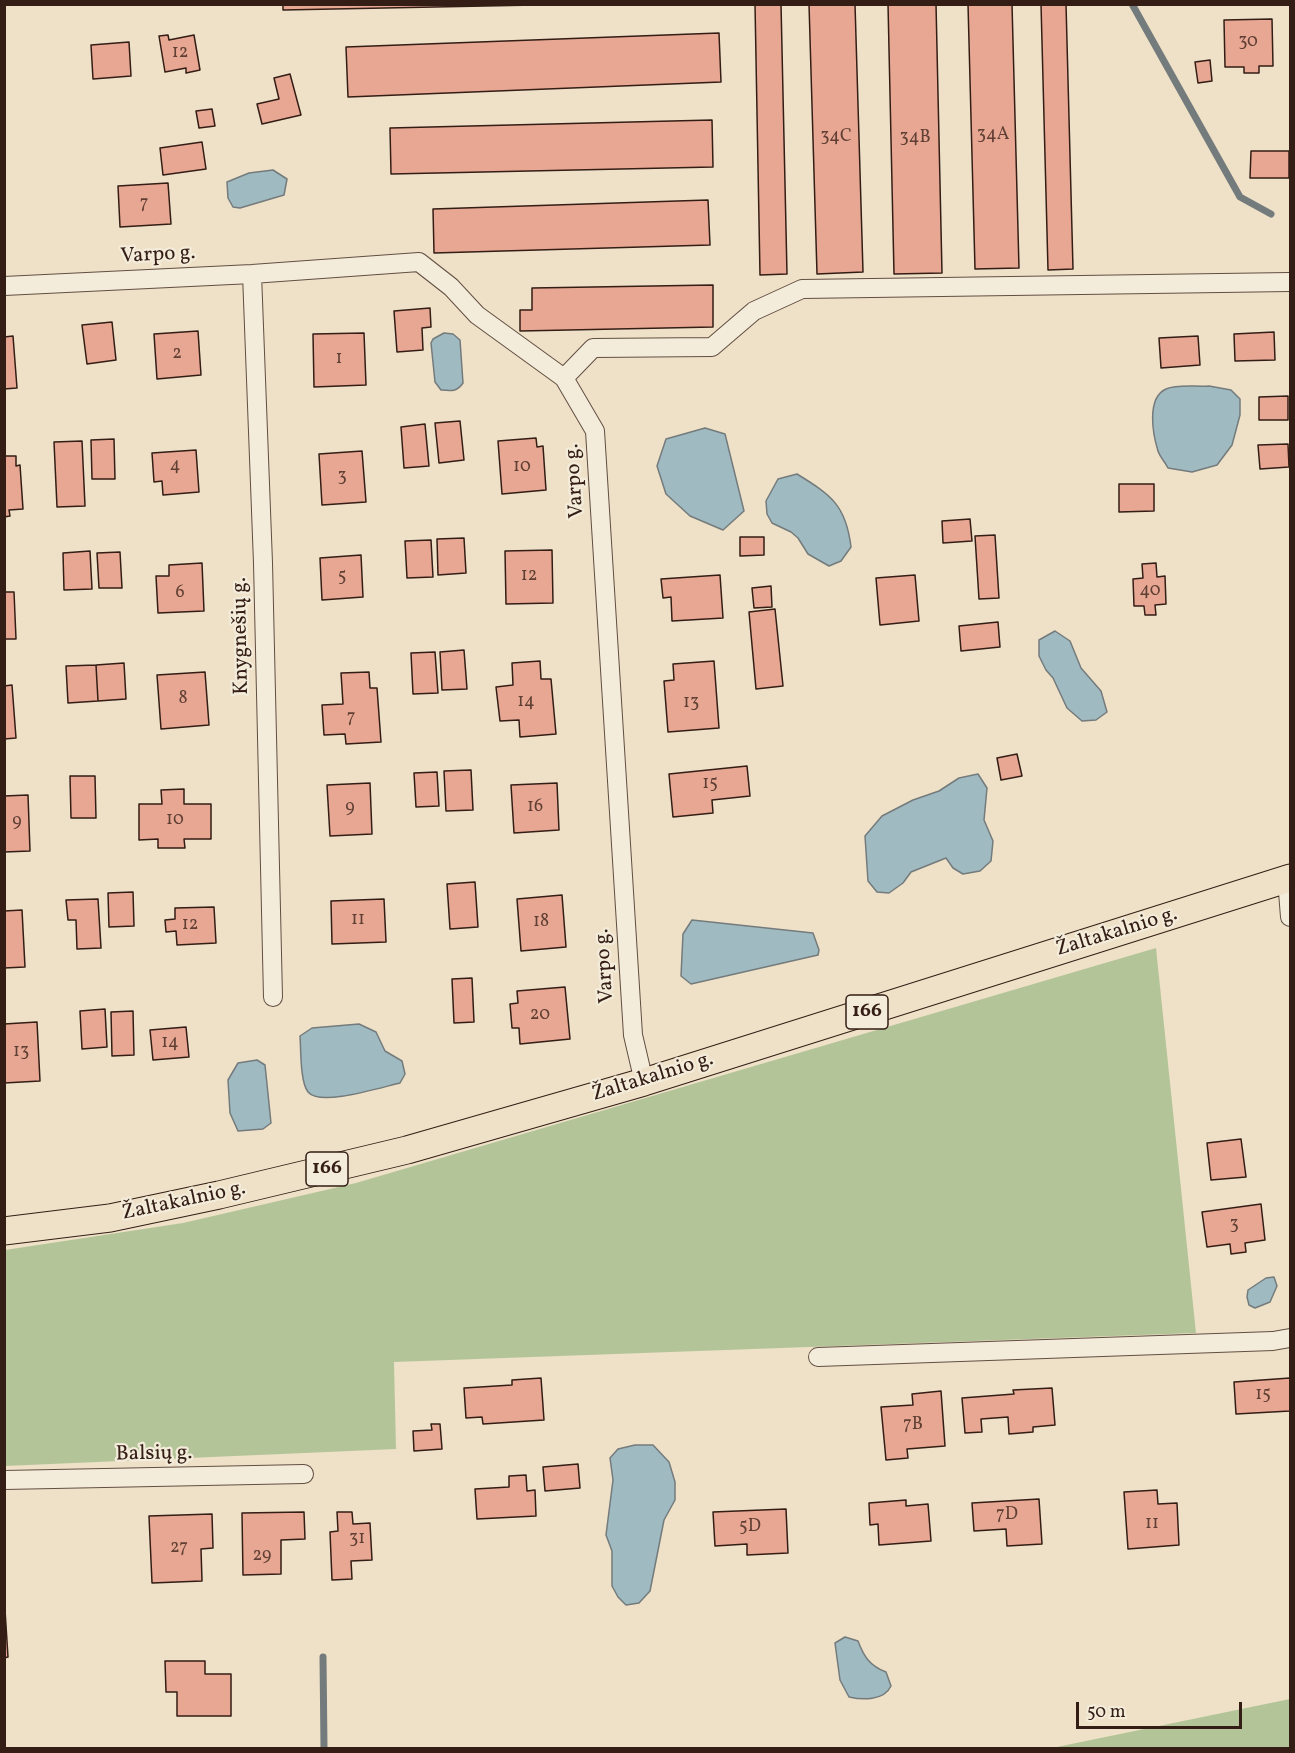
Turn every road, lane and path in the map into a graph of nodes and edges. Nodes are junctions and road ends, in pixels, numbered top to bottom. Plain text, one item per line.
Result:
1 (252, 274) junction
2 (1290, 282) edge
3 (4, 286) edge
4 (564, 378) junction
5 (1289, 879) edge
6 (1290, 917) edge
7 (273, 996) dead end
8 (644, 1082) junction
9 (4, 1231) edge
10 (1290, 1338) edge
11 (818, 1358) dead end
12 (304, 1474) dead end
13 (4, 1480) edge

1 - 3 street, Varpo g.
1 - 4 street, Varpo g.
1 - 7 street, Knygnešių g.
2 - 4 street
4 - 8 street, Varpo g.
5 - 6 street
5 - 8 main road, Žaltakalnio g. / 166
8 - 9 main road, Žaltakalnio g. / 166
10 - 11 street
12 - 13 street, Balsių g.

